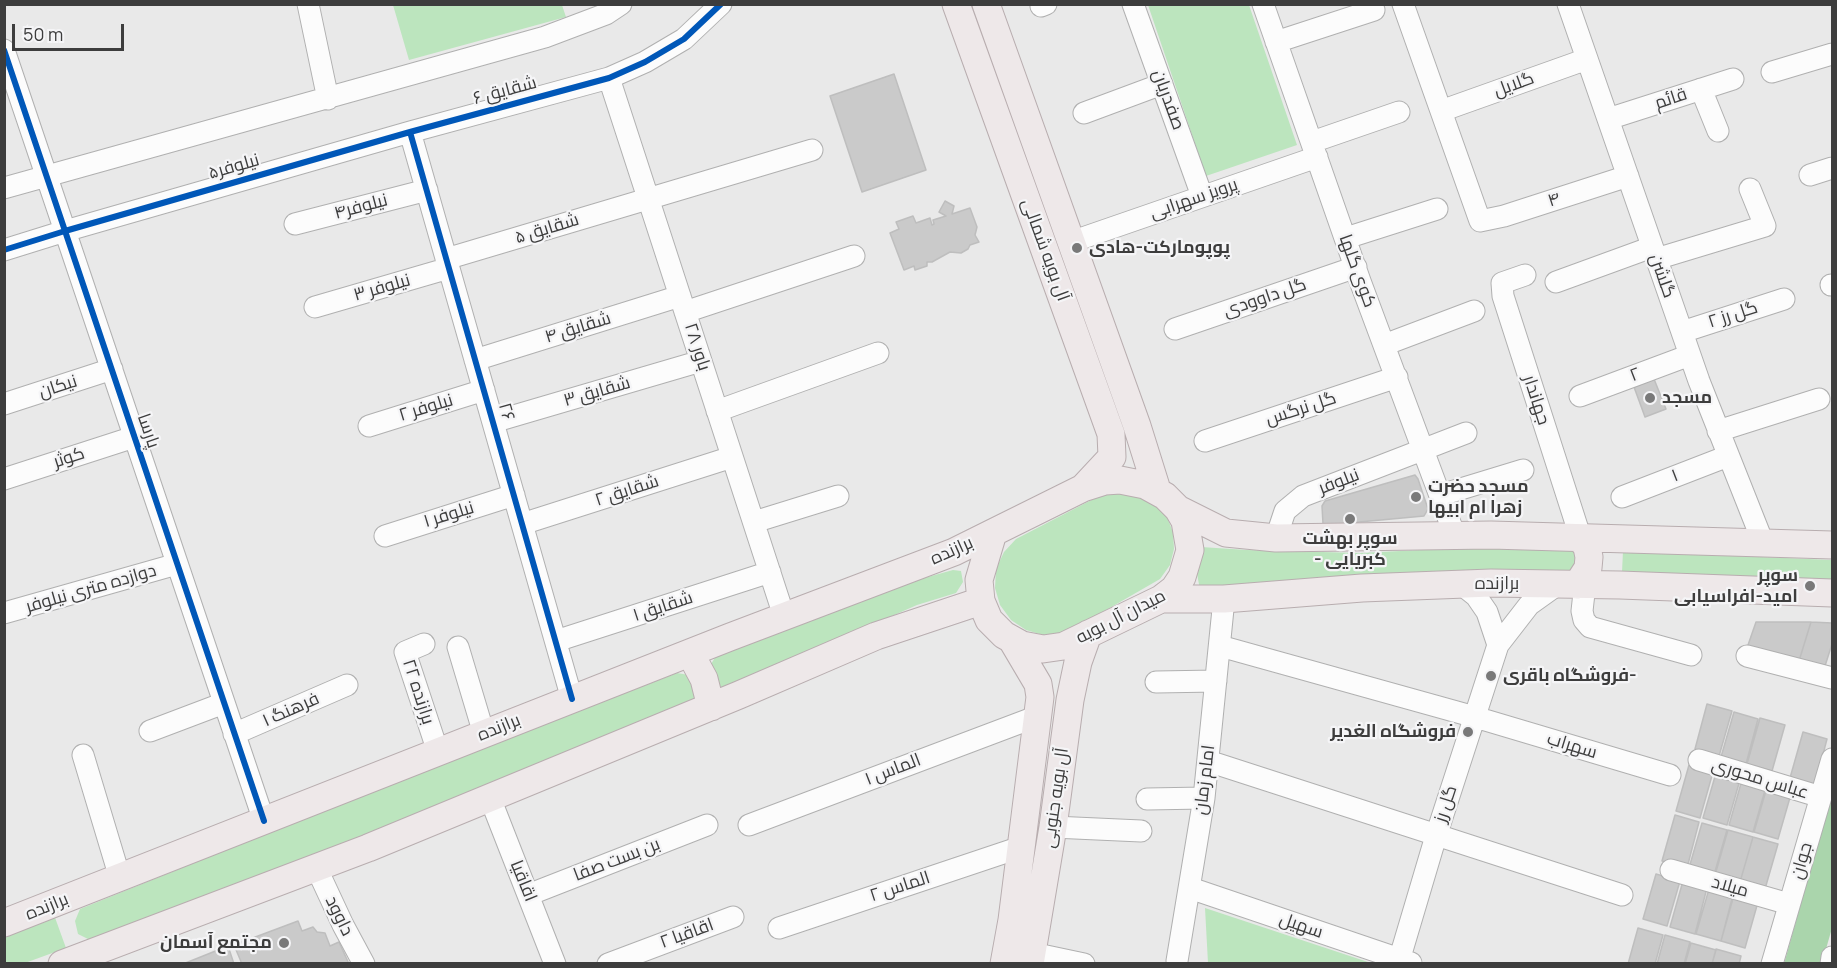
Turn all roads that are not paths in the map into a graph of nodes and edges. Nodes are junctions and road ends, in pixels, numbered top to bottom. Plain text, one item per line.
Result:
1 (308, 4) edge
2 (621, 4) edge
3 (721, 4) edge
4 (1133, 4) edge
5 (1263, 4) edge
6 (1403, 4) edge
7 (1568, 4) edge
8 (1374, 10) dead end
9 (988, 12) edge
10 (960, 16) edge
11 (1276, 42) junction
12 (4, 50) edge
13 (1833, 54) edge
14 (1587, 59) junction
15 (1772, 72) dead end
16 (609, 78) junction
17 (1733, 79) dead end
18 (1162, 84) junction
19 (1701, 89) junction
20 (328, 99) junction
21 (1441, 111) junction
22 (1399, 112) dead end
23 (1084, 113) dead end
24 (1608, 119) junction
25 (1718, 131) dead end
26 (410, 132) junction
27 (812, 150) dead end
28 (1315, 150) junction
29 (1833, 168) edge
30 (46, 175) junction
31 (1810, 175) dead end
32 (1628, 176) junction
33 (4, 188) edge
34 (1750, 189) dead end
35 (427, 190) junction
36 (1202, 196) junction
37 (648, 199) junction
38 (1437, 209) dead end
39 (295, 224) dead end
40 (65, 231) junction
41 (1346, 238) junction
42 (1071, 242) junction
43 (4, 250) edge
44 (1654, 253) junction
45 (854, 256) dead end
46 (448, 264) junction
47 (1356, 267) junction
48 (1525, 275) dead end
49 (1556, 282) dead end
50 (1784, 299) dead end
51 (682, 304) junction
52 (315, 307) dead end
53 (1474, 311) dead end
54 (1175, 329) dead end
55 (1682, 332) junction
56 (1384, 345) junction
57 (878, 354) dead end
58 (1690, 355) junction
59 (475, 360) junction
60 (701, 362) junction
61 (112, 369) junction
62 (1396, 377) junction
63 (484, 390) junction
64 (1580, 396) dead end
65 (1819, 399) dead end
66 (4, 404) edge
67 (717, 411) junction
68 (493, 422) junction
69 (369, 426) dead end
70 (1718, 431) junction
71 (1466, 433) dead end
72 (134, 436) junction
73 (1205, 441) dead end
74 (1424, 450) junction
75 (1728, 456) junction
76 (732, 457) junction
77 (1524, 470) dead end
78 (4, 479) edge
79 (1083, 488) junction
80 (1157, 490) junction
81 (514, 495) junction
82 (1441, 495) junction
83 (838, 496) dead end
84 (1622, 497) dead end
85 (1178, 509) junction
86 (754, 522) junction
87 (522, 524) junction
88 (993, 533) junction
89 (385, 536) dead end
90 (1455, 536) junction
91 (1276, 538) junction
92 (1581, 539) junction
93 (1623, 540) junction
94 (1764, 545) junction
95 (1833, 545) edge
96 (177, 564) junction
97 (770, 572) junction
98 (1461, 584) junction
99 (1573, 584) junction
100 (1620, 585) junction
101 (1833, 593) edge
102 (1161, 599) junction
103 (1224, 599) junction
104 (981, 601) junction
105 (4, 614) edge
106 (784, 616) junction
107 (1088, 634) junction
108 (1012, 640) junction
109 (556, 641) junction
110 (424, 644) dead end
111 (1498, 645) junction
112 (1220, 646) junction
113 (458, 647) dead end
114 (690, 653) junction
115 (1690, 655) dead end
116 (1747, 656) dead end
117 (1833, 678) edge
118 (1216, 681) junction
119 (1156, 682) dead end
120 (347, 685) dead end
121 (572, 699) junction
122 (224, 703) junction
123 (711, 707) junction
124 (1038, 716) junction
125 (1475, 717) junction
126 (150, 731) dead end
127 (484, 734) junction
128 (234, 735) junction
129 (438, 752) junction
130 (83, 755) dead end
131 (1833, 759) edge
132 (1699, 760) dead end
133 (1208, 761) junction
134 (1670, 775) dead end
135 (1821, 797) junction
136 (490, 798) junction
137 (1204, 798) junction
138 (1147, 799) dead end
139 (264, 821) junction
140 (706, 825) dead end
141 (749, 825) dead end
142 (1053, 826) junction
143 (1141, 831) dead end
144 (1436, 836) junction
145 (1021, 847) junction
146 (316, 867) junction
147 (1671, 870) dead end
148 (120, 878) junction
149 (1190, 888) junction
150 (528, 895) junction
151 (1622, 895) dead end
152 (1790, 904) junction
153 (733, 917) dead end
154 (4, 923) edge
155 (779, 928) dead end
156 (1833, 957) edge
157 (1031, 958) edge
158 (1177, 961) dead end
159 (71, 962) edge
160 (1403, 962) edge
161 (364, 963) edge
162 (555, 963) edge
163 (608, 963) edge
164 (1004, 963) edge
165 (1084, 963) edge
166 (1772, 963) edge
167 (1831, 963) edge

1 - 20 street
2 - 20 street
3 - 16 street, شقایق ۶
4 - 18 street, صفدریان
5 - 11 street, کوی گلها
6 - 21 street
7 - 14 street, گلشن
8 - 11 street
9 - 10 street
9 - 42 main road, آل بویه شمالی
10 - 79 main road, آل بویه شمالی
11 - 28 street, کوی گلها
12 - 30 street, پارسا
13 - 15 street
14 - 21 street, گلایل
14 - 24 street, گلشن
16 - 26 street, شقایق ۶
16 - 37 street, باور ۲۸
17 - 19 street, قائم
18 - 23 street
18 - 36 street, صفدریان
19 - 24 street, قائم
19 - 25 street
20 - 30 street
21 - 32 street, ۴
22 - 28 street, پرویز سهرابی
24 - 32 street, گلشن
26 - 35 street, ۲۶
26 - 40 street, نیلوفر۵
27 - 37 street, شقایق ۵
28 - 36 street, پرویز سهرابی
28 - 41 street, کوی گلها
29 - 31 street
30 - 33 street
30 - 40 street, پارسا
32 - 44 street, گلشن
34 - 44 street
35 - 39 street, نیلوفر۴
35 - 46 street, ۲۶
36 - 42 street, پرویز سهرابی
37 - 46 street, شقایق ۵
37 - 51 street, باور ۲۸
38 - 41 street
40 - 43 street, نیلوفر۵
40 - 61 street, پارسا
41 - 47 street, کوی گلها
42 - 80 main road, آل بویه شمالی
44 - 49 street
44 - 55 street, گلشن
45 - 51 street, شقایق ۴
46 - 52 street, نیلوفر ۳
46 - 59 street, ۲۶
47 - 54 street, گل داوودی
47 - 56 street, کوی گلها
48 - 92 street, جهاندار
50 - 55 street, گل رز ۲
51 - 59 street, شقایق ۴
51 - 60 street, باور ۲۸
53 - 56 street
55 - 58 street, گلشن
56 - 62 street, کوی گلها
57 - 67 street
58 - 64 street, ۲
58 - 70 street, گلشن
59 - 63 street, ۲۶
60 - 67 street, باور ۲۸
60 - 68 street, شقایق ۳
61 - 66 street, نیکان
61 - 72 street, پارسا
62 - 73 street, گل نرگس
62 - 74 street, کوی گلها
63 - 68 street, ۲۶
63 - 69 street, نیلوفر ۲
65 - 70 street
67 - 76 street, باور ۲۸
68 - 81 street, ۲۶
70 - 75 street, گلشن
71 - 74 street, نیلوفر
72 - 78 street, کوثر
72 - 96 street, پارسا
74 - 82 street, کوی گلها
74 - 91 street, نیلوفر
75 - 84 street, ۱
75 - 94 street, گلشن
76 - 86 street, باور ۲۸
76 - 87 street, شقایق ۲
77 - 82 street
79 - 80 main road, میدان آل بویه
79 - 88 main road, میدان آل بویه
80 - 85 main road, میدان آل بویه
81 - 87 street, ۲۶
81 - 89 street, نیلوفر ۱
82 - 90 street, کوی گلها
83 - 86 street
85 - 91 main road
85 - 102 main road, میدان آل بویه
86 - 97 street, باور ۲۸
87 - 109 street, ۲۶
88 - 104 main road
88 - 106 main road, برازنده
90 - 91 main road
90 - 92 main road
92 - 93 main road
92 - 99 main road
93 - 94 main road
93 - 100 main road
94 - 95 main road
96 - 105 street, دوازده متری نیلوفر
96 - 122 street, پارسا
97 - 106 street, باور ۲۸
97 - 109 street, شقایق ۱
98 - 99 main road, برازنده
98 - 103 main road, برازنده
98 - 111 street
99 - 100 main road, برازنده
99 - 111 street, گل رز
99 - 115 street
100 - 101 main road, برازنده
102 - 103 main road, برازنده
102 - 107 main road, میدان آل بویه
103 - 112 street, امام زمان
104 - 108 main road, میدان آل بویه
104 - 123 main road
106 - 114 main road, برازنده
107 - 108 main road, میدان آل بویه
107 - 142 main road, آل بویه جنوبی
108 - 124 main road, آل بویه جنوبی
109 - 121 street, ۲۶
110 - 129 street, برازنده ۲۲
111 - 125 street, گل رز
112 - 118 street, امام زمان
112 - 125 street, سهراب
113 - 127 street
114 - 121 main road, برازنده
114 - 123 main road
116 - 117 street
118 - 119 street
118 - 133 street, امام زمان
120 - 128 street, فرهنگ ۱
121 - 127 main road, برازنده
122 - 126 street
122 - 128 street, پارسا
123 - 136 main road
124 - 141 street, الماس ۱
124 - 145 main road, آل بویه جنوبی
125 - 134 street, سهراب
125 - 144 street, گل رز
127 - 129 main road, برازنده
128 - 139 street, پارسا
129 - 139 main road, برازنده
130 - 148 street
131 - 135 street, جوان
132 - 135 street, عباس محوری
133 - 137 street, امام زمان
133 - 144 street
135 - 152 street, جوان
136 - 146 main road
136 - 150 street, اقاقیا
137 - 138 street
137 - 149 street, امام زمان
139 - 148 main road, برازنده
140 - 150 street, بن بست صفا
142 - 143 street
142 - 157 main road, آل بویه جنوبی
144 - 151 street
144 - 160 street, گل رز
145 - 155 street, الماس ۲
145 - 164 main road, آل بویه جنوبی
146 - 159 main road
146 - 161 street, داوود
147 - 152 street, میلاد
148 - 154 main road, برازنده
149 - 158 street, امام زمان
149 - 160 street, سهیل
150 - 162 street, اقاقیا
152 - 166 street, جوان
153 - 163 street, اقاقیا ۲
156 - 167 street
157 - 165 street

